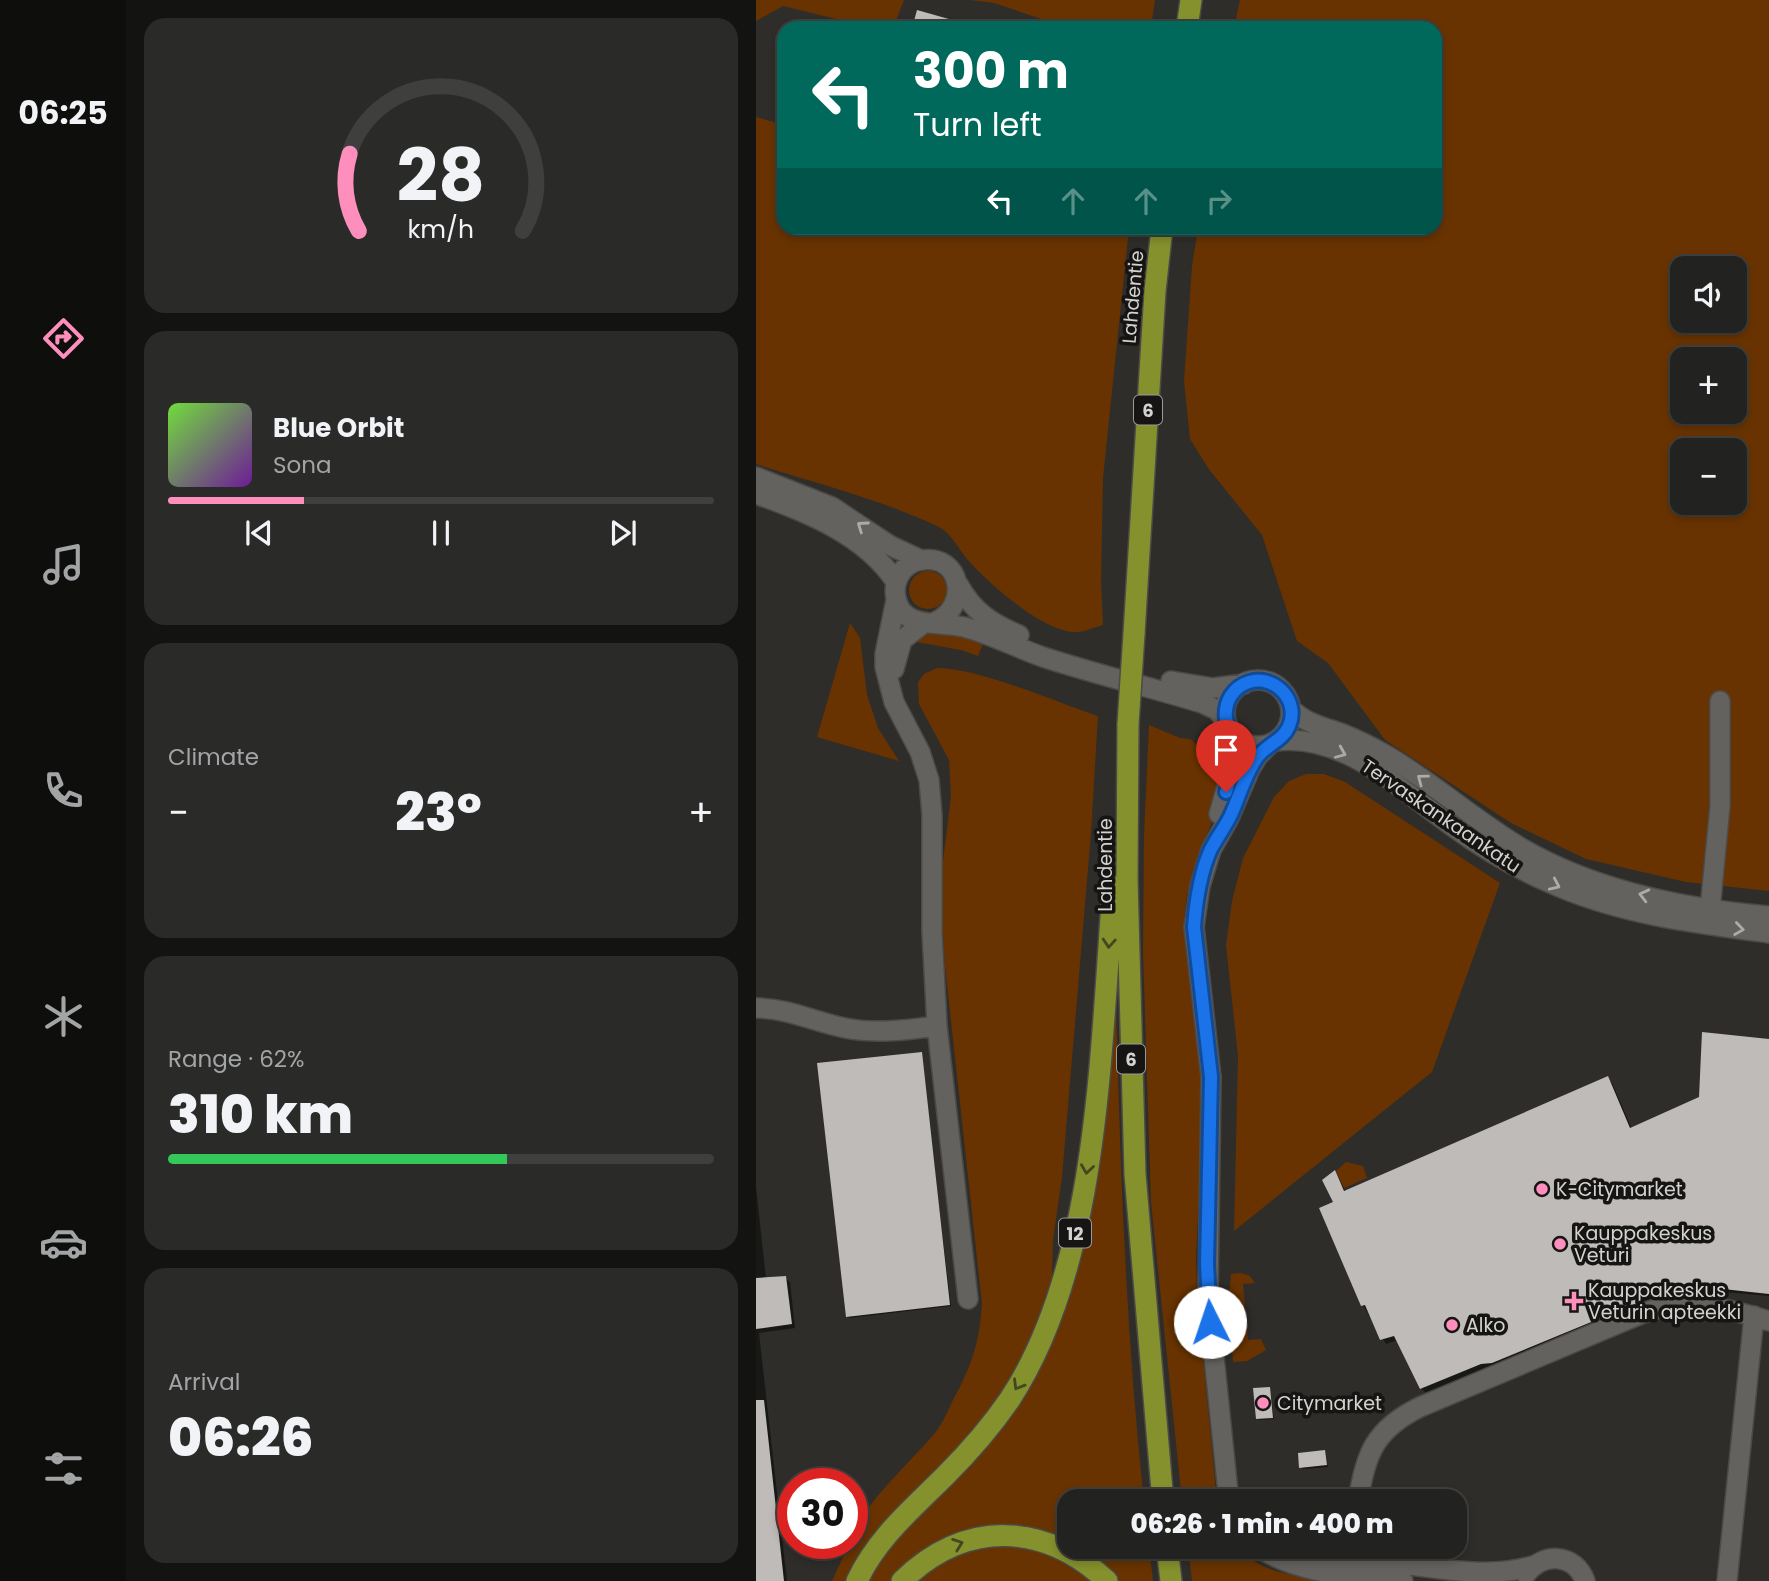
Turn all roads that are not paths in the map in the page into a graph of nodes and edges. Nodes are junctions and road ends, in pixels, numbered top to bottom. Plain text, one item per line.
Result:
1 (1191, 0) edge
2 (1188, 21) edge
3 (1161, 235) edge
4 (756, 477) edge
5 (756, 494) edge
6 (921, 560) junction
7 (957, 583) junction
8 (896, 591) junction
9 (929, 623) junction
10 (1244, 684) junction
11 (1720, 701) dead end
12 (894, 702) junction
13 (1291, 709) junction
14 (1229, 727) junction
15 (1273, 743) junction
16 (1211, 850) junction
17 (1127, 879) junction
18 (1769, 916) edge
19 (1709, 917) junction
20 (1769, 933) edge
21 (756, 1009) edge
22 (937, 1026) junction
23 (968, 1299) dead end
24 (1762, 1319) edge
25 (1381, 1437) junction
26 (1162, 1489) edge
27 (1228, 1489) edge
28 (1360, 1489) edge
29 (1372, 1489) edge
30 (1168, 1559) edge
31 (1281, 1559) edge
32 (1356, 1559) edge
33 (1361, 1559) edge
34 (1367, 1559) edge
35 (1528, 1574) edge
36 (1586, 1580) edge
37 (857, 1581) edge
38 (902, 1581) edge
39 (1107, 1581) edge
40 (1171, 1581) edge
41 (1403, 1581) edge
42 (1727, 1581) edge

1 - 2 highway
3 - 17 highway, Lahdentie / 6, bridge
6 -> 4 street
5 - 8 street
6 - 7 street
6 - 8 street
7 - 9 street
7 - 10 street
8 - 9 street
8 - 12 street
9 - 12 street
9 - 14 street
10 - 13 street
10 - 14 street
11 - 19 street
12 - 22 street
13 - 15 street
19 -> 13 street, Tervaskankaankatu
14 - 15 street
14 - 16 street
15 - 16 street
15 -> 19 street, Tervaskankaankatu
16 - 27 street
17 - 26 highway, Lahdentie / 6
17 -> 37 highway, 12
18 - 19 street, Tervaskankaankatu
19 -> 20 street, Tervaskankaankatu
21 - 22 street
22 - 23 street
24 - 25 street
24 - 42 street
25 - 28 street
25 - 29 street
30 - 40 highway
31 - 32 street
33 - 41 street
34 - 35 street
35 - 36 street
38 -> 39 highway

